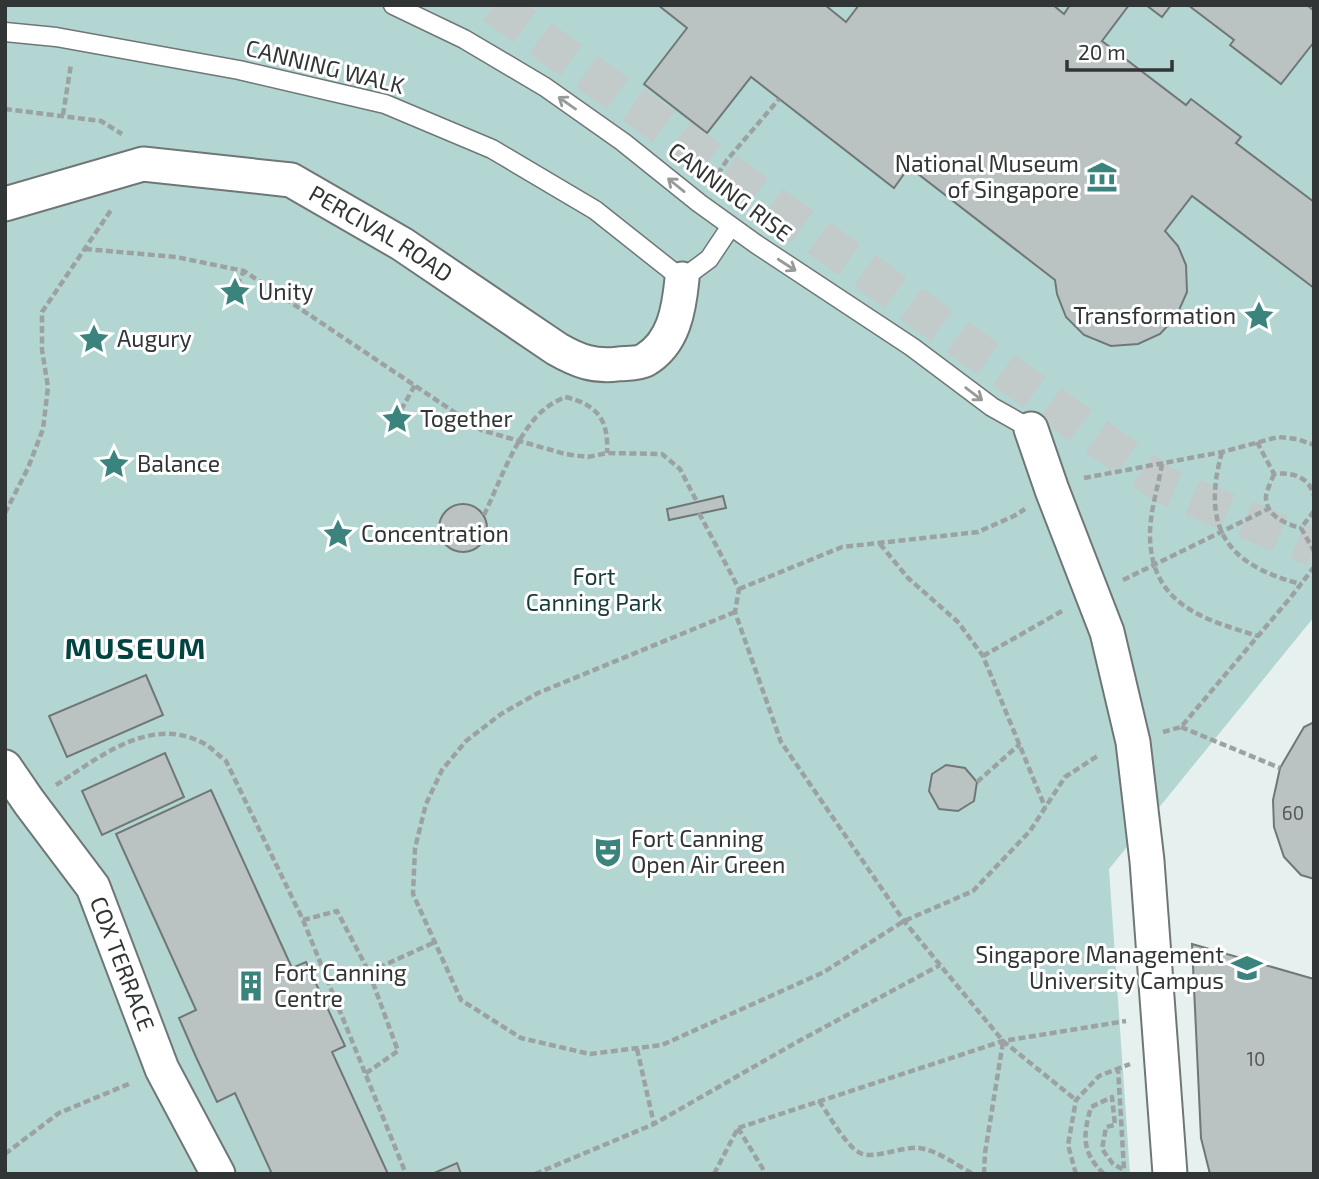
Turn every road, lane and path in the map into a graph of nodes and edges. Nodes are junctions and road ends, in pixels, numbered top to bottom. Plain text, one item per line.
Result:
1 (393, 5) edge
2 (5, 32) edge
3 (75, 41) junction
4 (779, 99) dead end
5 (5, 109) edge
6 (63, 115) junction
7 (727, 160) dead end
8 (143, 164) junction
9 (5, 204) edge
10 (114, 206) dead end
11 (731, 226) junction
12 (85, 249) junction
13 (244, 271) junction
14 (682, 279) junction
15 (237, 285) dead end
16 (415, 385) junction
17 (401, 410) dead end
18 (1031, 429) joint
19 (520, 441) junction
20 (1257, 442) junction
21 (1314, 445) edge
22 (1222, 452) junction
23 (607, 453) junction
24 (1162, 464) junction
25 (1274, 474) junction
26 (1052, 490) junction
27 (1314, 495) edge
28 (697, 502) dead end
29 (1270, 508) junction
30 (1314, 511) edge
31 (5, 513) edge
32 (699, 513) dead end
33 (484, 516) dead end
34 (1301, 528) junction
35 (1223, 532) junction
36 (880, 543) junction
37 (1314, 551) edge
38 (1314, 567) edge
39 (1301, 584) junction
40 (739, 589) junction
41 (1093, 595) junction
42 (735, 612) junction
43 (1258, 636) junction
44 (982, 656) junction
45 (1181, 727) junction
46 (1132, 743) junction
47 (1020, 744) junction
48 (5, 767) edge
49 (1280, 768) dead end
50 (977, 782) dead end
51 (29, 802) junction
52 (1045, 807) junction
53 (303, 920) junction
54 (904, 921) junction
55 (435, 942) junction
56 (940, 965) junction
57 (369, 972) junction
58 (1158, 1016) junction
59 (1003, 1041) junction
60 (638, 1049) junction
61 (1161, 1053) junction
62 (1118, 1068) junction
63 (162, 1069) junction
64 (365, 1074) junction
65 (1076, 1100) junction
66 (819, 1101) junction
67 (654, 1124) junction
68 (738, 1128) junction
69 (5, 1154) edge
70 (716, 1172) edge
71 (218, 1174) edge
72 (406, 1174) edge
73 (535, 1174) edge
74 (766, 1174) edge
75 (973, 1174) edge
76 (984, 1174) edge
77 (1076, 1174) edge
78 (1104, 1174) edge
79 (1170, 1174) edge

11 -> 1 lane, CANNING RISE
2 - 3 lane, CANNING WALK
3 - 6 path
3 - 14 lane, CANNING WALK
4 - 7 path
5 - 6 path
6 - 8 path
8 - 9 street, PERCIVAL ROAD
8 - 14 street, PERCIVAL ROAD
10 - 12 path
11 - 14 lane
11 -> 18 lane, CANNING RISE
12 - 13 path
12 - 31 path
13 - 15 path
13 - 16 path
16 - 17 path
16 - 19 path
18 - 26 street
19 - 23 path
19 - 23 path
19 - 33 path
20 - 21 path
20 - 22 path
20 - 25 path
22 - 24 path
22 - 35 path
23 - 28 path
24 - 26 path
24 - 43 path
25 - 27 path
25 - 29 path
26 - 36 path
26 - 41 street
29 - 34 path
29 - 35 path
30 - 34 path
32 - 40 path
34 - 37 path
35 - 39 path
35 - 41 path
36 - 40 path
36 - 44 path
38 - 39 path
39 - 43 path
40 - 42 path
41 - 44 path
41 - 46 street
42 - 54 path
42 - 55 path
43 - 45 path
44 - 47 path
45 - 46 path
45 - 49 path
46 - 52 path
46 - 58 street
47 - 50 path
47 - 52 path
48 - 51 street, COX TERRACE
51 - 53 path
51 - 63 street, COX TERRACE
52 - 54 path
53 - 57 path
53 - 64 path
54 - 56 path
54 - 60 path
55 - 57 path
55 - 60 path
56 - 59 path
56 - 67 path
57 - 64 path
58 - 59 path
58 - 61 street
59 - 65 path
59 - 66 path
59 - 76 path
60 - 67 path
61 - 62 path
61 - 79 street
62 - 65 path
62 - 78 path
63 - 69 path
63 - 71 street, COX TERRACE
64 - 72 path
65 - 77 path
66 - 68 path
66 - 75 path
67 - 73 path
68 - 70 path
68 - 74 path

